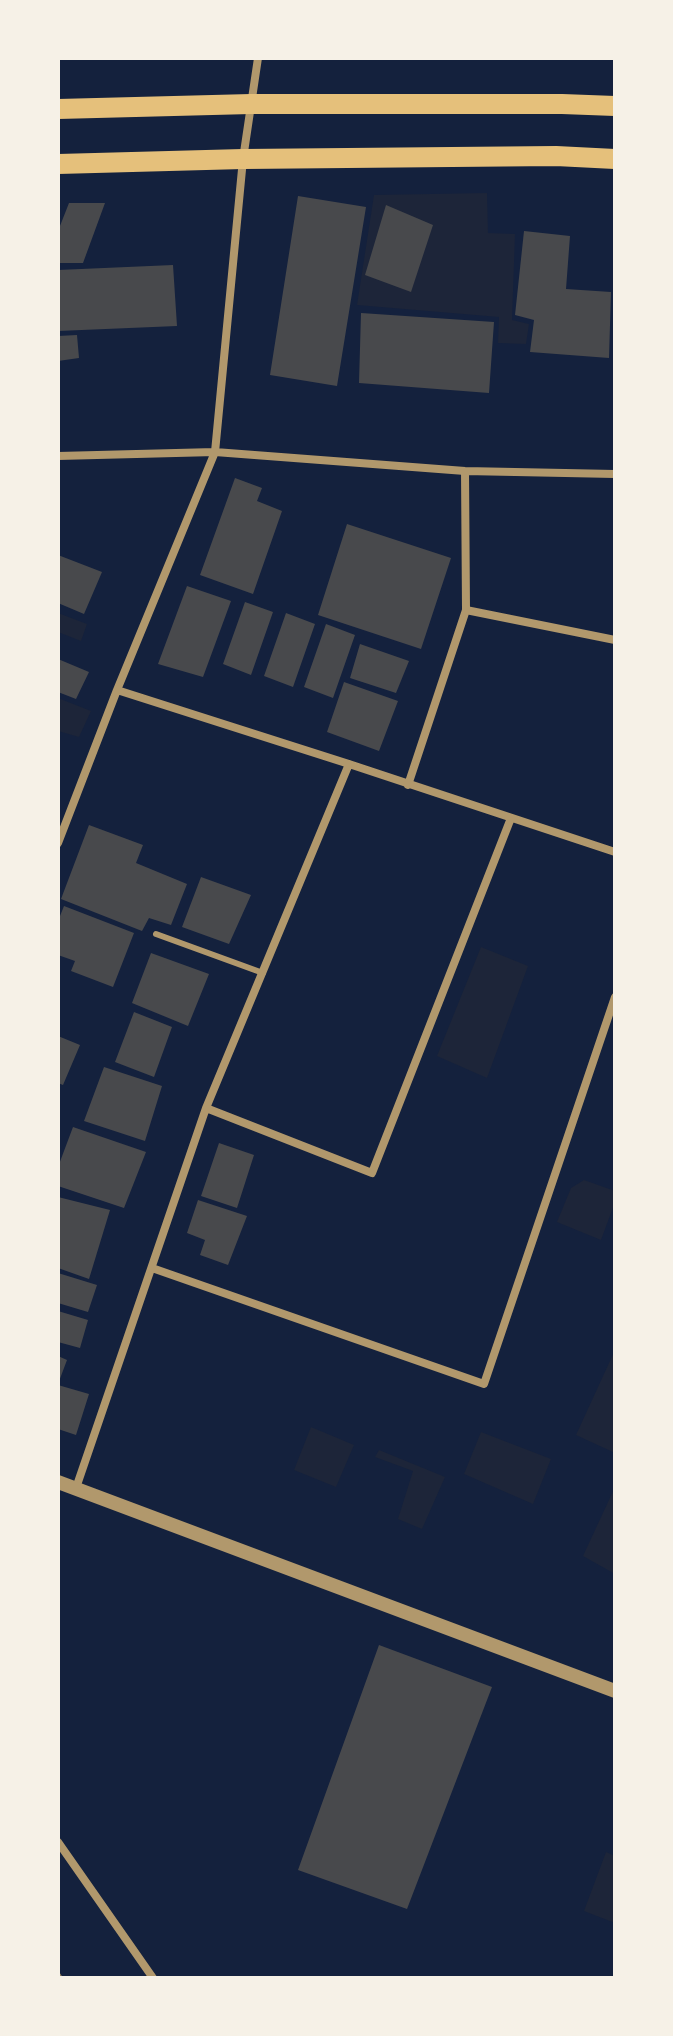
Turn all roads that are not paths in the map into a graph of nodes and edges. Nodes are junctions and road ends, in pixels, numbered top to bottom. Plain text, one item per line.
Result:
1 (258, 58) edge
2 (251, 104) junction
3 (615, 106) edge
4 (58, 109) edge
5 (243, 159) junction
6 (615, 159) edge
7 (58, 164) edge
8 (215, 452) junction
9 (58, 456) edge
10 (465, 471) junction
11 (615, 474) edge
12 (466, 610) junction
13 (615, 640) edge
14 (117, 690) junction
15 (349, 764) junction
16 (408, 785) junction
17 (511, 818) junction
18 (58, 843) edge
19 (615, 852) edge
20 (156, 934) dead end
21 (263, 973) junction
22 (615, 997) edge
23 (613, 1007) edge
24 (206, 1108) junction
25 (152, 1268) junction
26 (58, 1482) edge
27 (76, 1488) junction
28 (615, 1691) edge
29 (58, 1842) edge
30 (153, 1978) edge

1 - 2 street
2 - 3 main road
2 - 4 main road
2 - 5 street
5 - 6 main road
5 - 7 main road
5 - 8 street
8 - 9 street
8 - 10 street
8 - 14 street
10 - 11 street
10 - 12 street
12 - 13 street
12 - 16 street
14 - 15 street
14 - 18 street
15 - 16 street
15 - 21 street
16 - 17 street
17 - 19 street
17 - 24 street
20 - 21 lane
21 - 24 street
22 - 23 street
23 - 25 street
24 - 25 street
25 - 27 street
26 - 27 street
27 - 28 street
29 - 30 street

